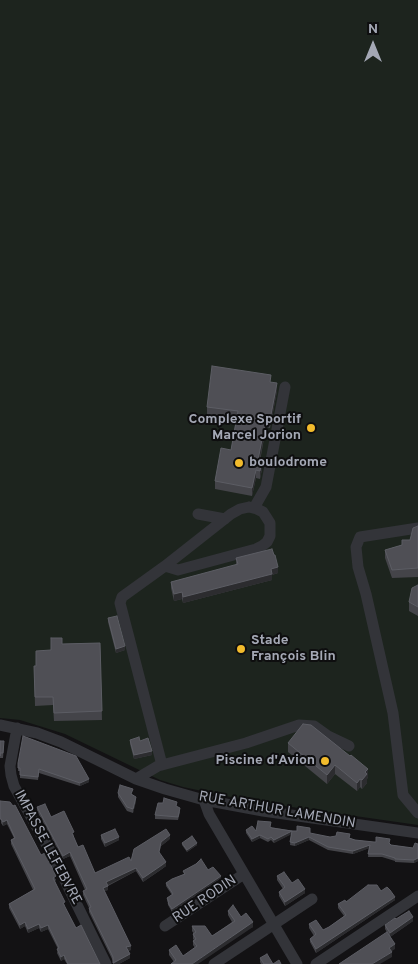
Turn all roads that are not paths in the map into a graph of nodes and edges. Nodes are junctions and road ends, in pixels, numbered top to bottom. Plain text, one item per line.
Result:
1 (285, 388) dead end
2 (254, 508) junction
3 (198, 514) dead end
4 (225, 519) junction
5 (418, 528) edge
6 (165, 566) junction
7 (0, 725) edge
8 (16, 728) junction
9 (349, 746) dead end
10 (162, 765) junction
11 (136, 779) junction
12 (204, 800) junction
13 (418, 813) edge
14 (418, 833) edge
15 (244, 874) junction
16 (418, 896) edge
17 (312, 899) dead end
18 (273, 925) junction
19 (166, 926) dead end
20 (106, 964) edge
21 (214, 964) edge
22 (297, 964) edge
23 (316, 964) edge

1 - 2 street
2 - 4 street
2 - 6 street
3 - 4 street
4 - 6 street
5 - 13 street
6 - 10 street
7 - 8 street, RUE ARTHUR LAMENDIN
8 - 11 street, RUE ARTHUR LAMENDIN
8 - 20 street, IMPASSE LEFEBVRE
9 - 10 street
10 - 11 street
11 - 12 street, RUE ARTHUR LAMENDIN
12 - 14 street, RUE ARTHUR LAMENDIN
12 - 15 street
15 - 18 street
15 - 19 street, RUE RODIN
16 - 23 street
17 - 18 street
18 - 21 street
18 - 22 street

